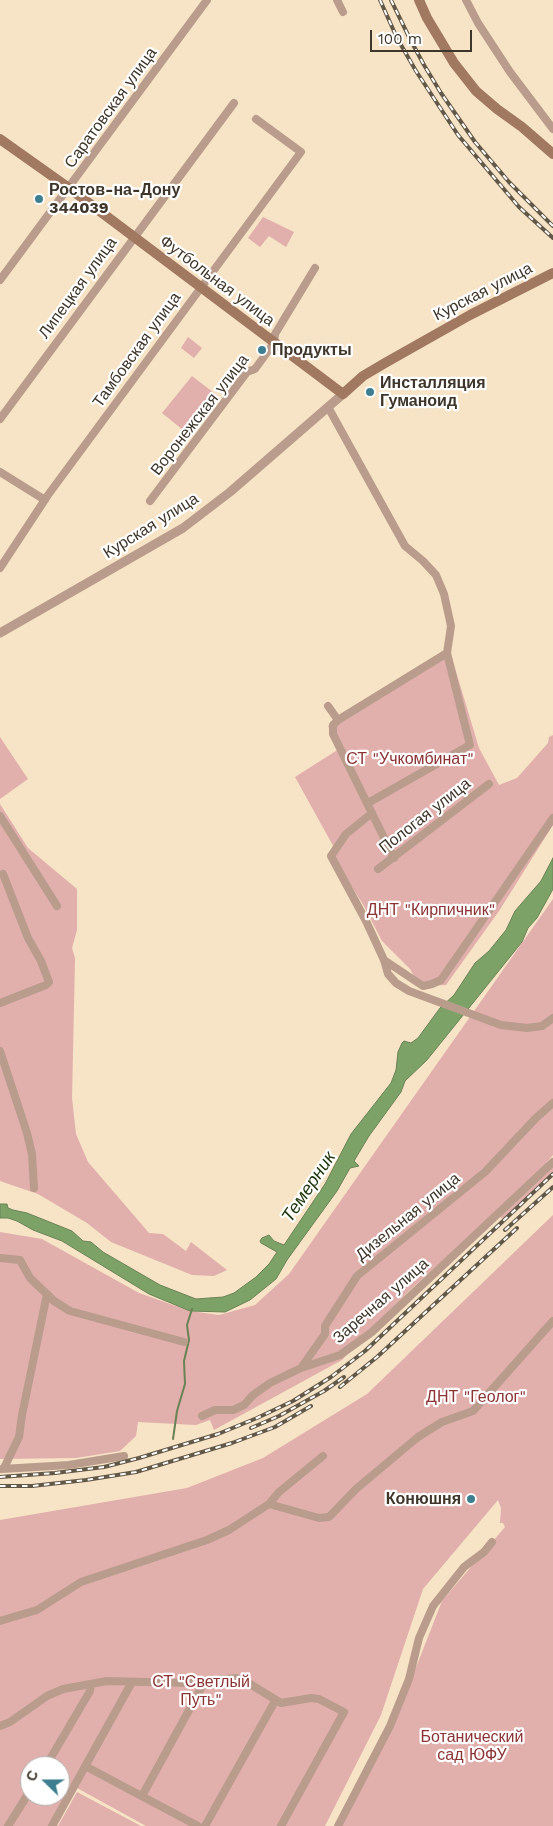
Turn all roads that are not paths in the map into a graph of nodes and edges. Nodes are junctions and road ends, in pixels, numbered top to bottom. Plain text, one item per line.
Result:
1 (207, 0) edge
2 (338, 0) edge
3 (419, 0) edge
4 (466, 0) edge
5 (343, 12) dead end
6 (234, 103) dead end
7 (256, 119) dead end
8 (553, 129) edge
9 (0, 139) edge
10 (553, 154) edge
11 (69, 188) junction
12 (133, 237) junction
13 (315, 268) dead end
14 (553, 273) edge
15 (0, 280) edge
16 (200, 287) junction
17 (274, 342) junction
18 (342, 394) junction
19 (328, 407) junction
20 (0, 419) edge
21 (0, 472) edge
22 (45, 500) junction
23 (150, 501) dead end
24 (0, 568) edge
25 (0, 633) edge
26 (447, 653) junction
27 (328, 706) dead end
28 (338, 720) junction
29 (489, 784) dead end
30 (368, 803) junction
31 (372, 813) junction
32 (0, 816) edge
33 (553, 818) edge
34 (394, 858) junction
35 (378, 869) dead end
36 (2, 874) dead end
37 (57, 906) dead end
38 (384, 960) junction
39 (0, 1003) edge
40 (553, 1018) edge
41 (0, 1051) edge
42 (553, 1103) edge
43 (553, 1162) edge
44 (34, 1188) dead end
45 (0, 1258) edge
46 (47, 1294) junction
47 (553, 1321) edge
48 (184, 1342) dead end
49 (301, 1368) junction
50 (202, 1416) dead end
51 (124, 1456) dead end
52 (323, 1456) dead end
53 (2, 1468) edge
54 (269, 1504) junction
55 (492, 1542) dead end
56 (0, 1621) edge
57 (205, 1681) junction
58 (132, 1682) junction
59 (91, 1684) junction
60 (275, 1701) junction
61 (0, 1726) edge
62 (52, 1756) edge
63 (85, 1766) junction
64 (142, 1796) junction
65 (21, 1806) edge
66 (8, 1826) edge
67 (52, 1826) edge
68 (198, 1826) edge
69 (205, 1826) edge
70 (281, 1826) edge
71 (338, 1826) edge

1 - 11 street, Саратовская улица
2 - 5 street
3 - 10 main road
4 - 8 street
6 - 12 street, Липецкая улица
7 - 16 street, Тамбовская улица
9 - 11 main road, Футбольная улица
11 - 12 main road, Футбольная улица
11 - 15 street, Саратовская улица
12 - 16 main road, Футбольная улица
12 - 20 street, Липецкая улица
13 - 17 street, Воронежская улица
14 - 18 main road, Курская улица
16 - 17 main road, Футбольная улица
16 - 22 street, Тамбовская улица
17 - 18 main road, Футбольная улица
17 - 23 street, Воронежская улица
18 - 19 street, Курская улица
19 - 25 street, Курская улица
19 - 26 street
21 - 22 street
22 - 24 street, Тамбовская улица
26 - 28 street
26 - 30 street
27 - 28 street
28 - 30 street
29 - 34 street, Пологая улица
30 - 31 street
31 - 34 street
31 - 38 street
32 - 37 street
33 - 38 street
34 - 35 street, Пологая улица
36 - 39 street
38 - 40 street
41 - 44 street
42 - 49 street, Дизельная улица
43 - 49 street, Заречная улица
45 - 46 street
46 - 48 street
46 - 53 street
47 - 54 street
49 - 50 street, Заречная улица
51 - 53 street
52 - 54 street
54 - 56 street
55 - 71 street
57 - 58 street
57 - 60 street
57 - 64 street
58 - 59 street
58 - 63 street
59 - 61 street
59 - 62 street
60 - 69 street
60 - 70 street
63 - 64 street
63 - 67 street
64 - 68 street
65 - 66 street

